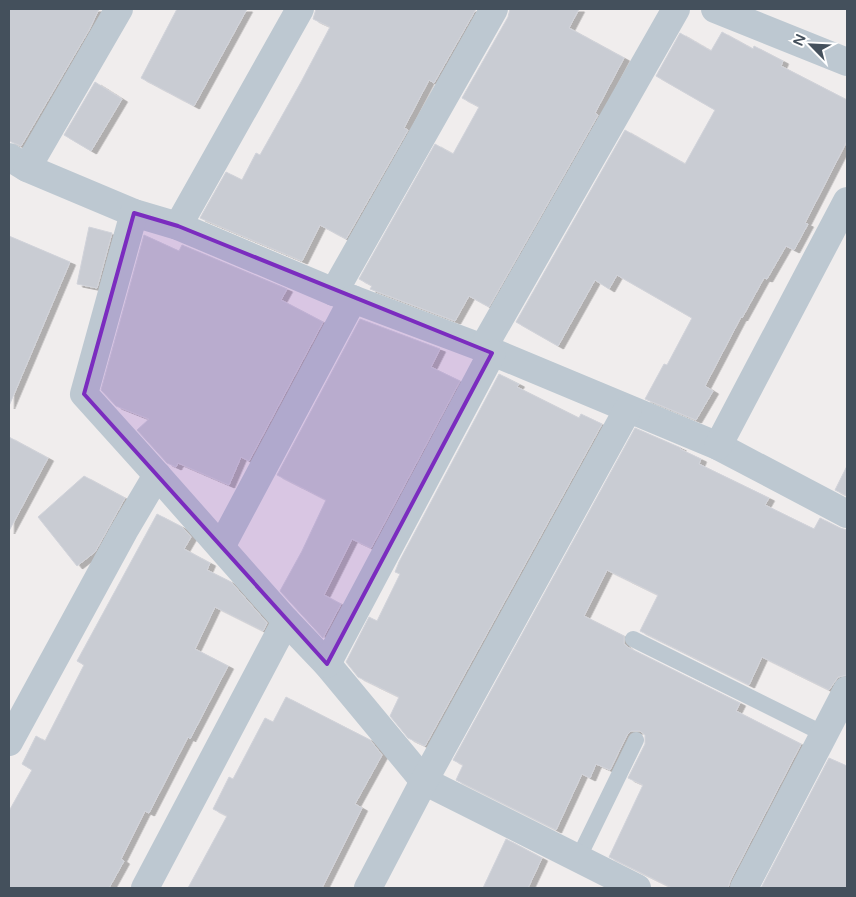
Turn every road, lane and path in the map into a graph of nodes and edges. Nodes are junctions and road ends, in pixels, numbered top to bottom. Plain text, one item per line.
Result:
1 (119, 9) edge
2 (300, 9) edge
3 (494, 9) edge
4 (676, 9) edge
5 (715, 9) edge
6 (847, 62) edge
7 (18, 163) edge
8 (847, 201) edge
9 (134, 213) junction
10 (178, 226) junction
11 (343, 295) junction
12 (488, 350) junction
13 (628, 409) junction
14 (718, 446) junction
15 (158, 474) junction
16 (847, 514) edge
17 (222, 547) junction
18 (286, 621) junction
19 (633, 639) dead end
20 (327, 664) junction
21 (847, 690) edge
22 (824, 734) junction
23 (636, 740) dead end
24 (9, 742) edge
25 (424, 781) junction
26 (578, 859) junction
27 (145, 888) edge
28 (368, 888) edge
29 (637, 888) edge
30 (744, 888) edge

1 - 7 street
2 - 10 street
3 - 11 street
4 - 12 street
5 - 6 street
7 - 9 street
8 - 14 street
9 - 10 street
9 - 15 street
10 - 11 street
11 - 12 street
11 - 17 street
12 - 13 street
12 - 20 street
13 - 14 street
13 - 25 street
14 - 16 street
15 - 17 street
15 - 24 street
17 - 18 street
18 - 20 street
18 - 27 street
19 - 22 lane
20 - 25 street
21 - 22 street
22 - 30 street
23 - 26 lane
25 - 26 street
25 - 28 street
26 - 29 street

